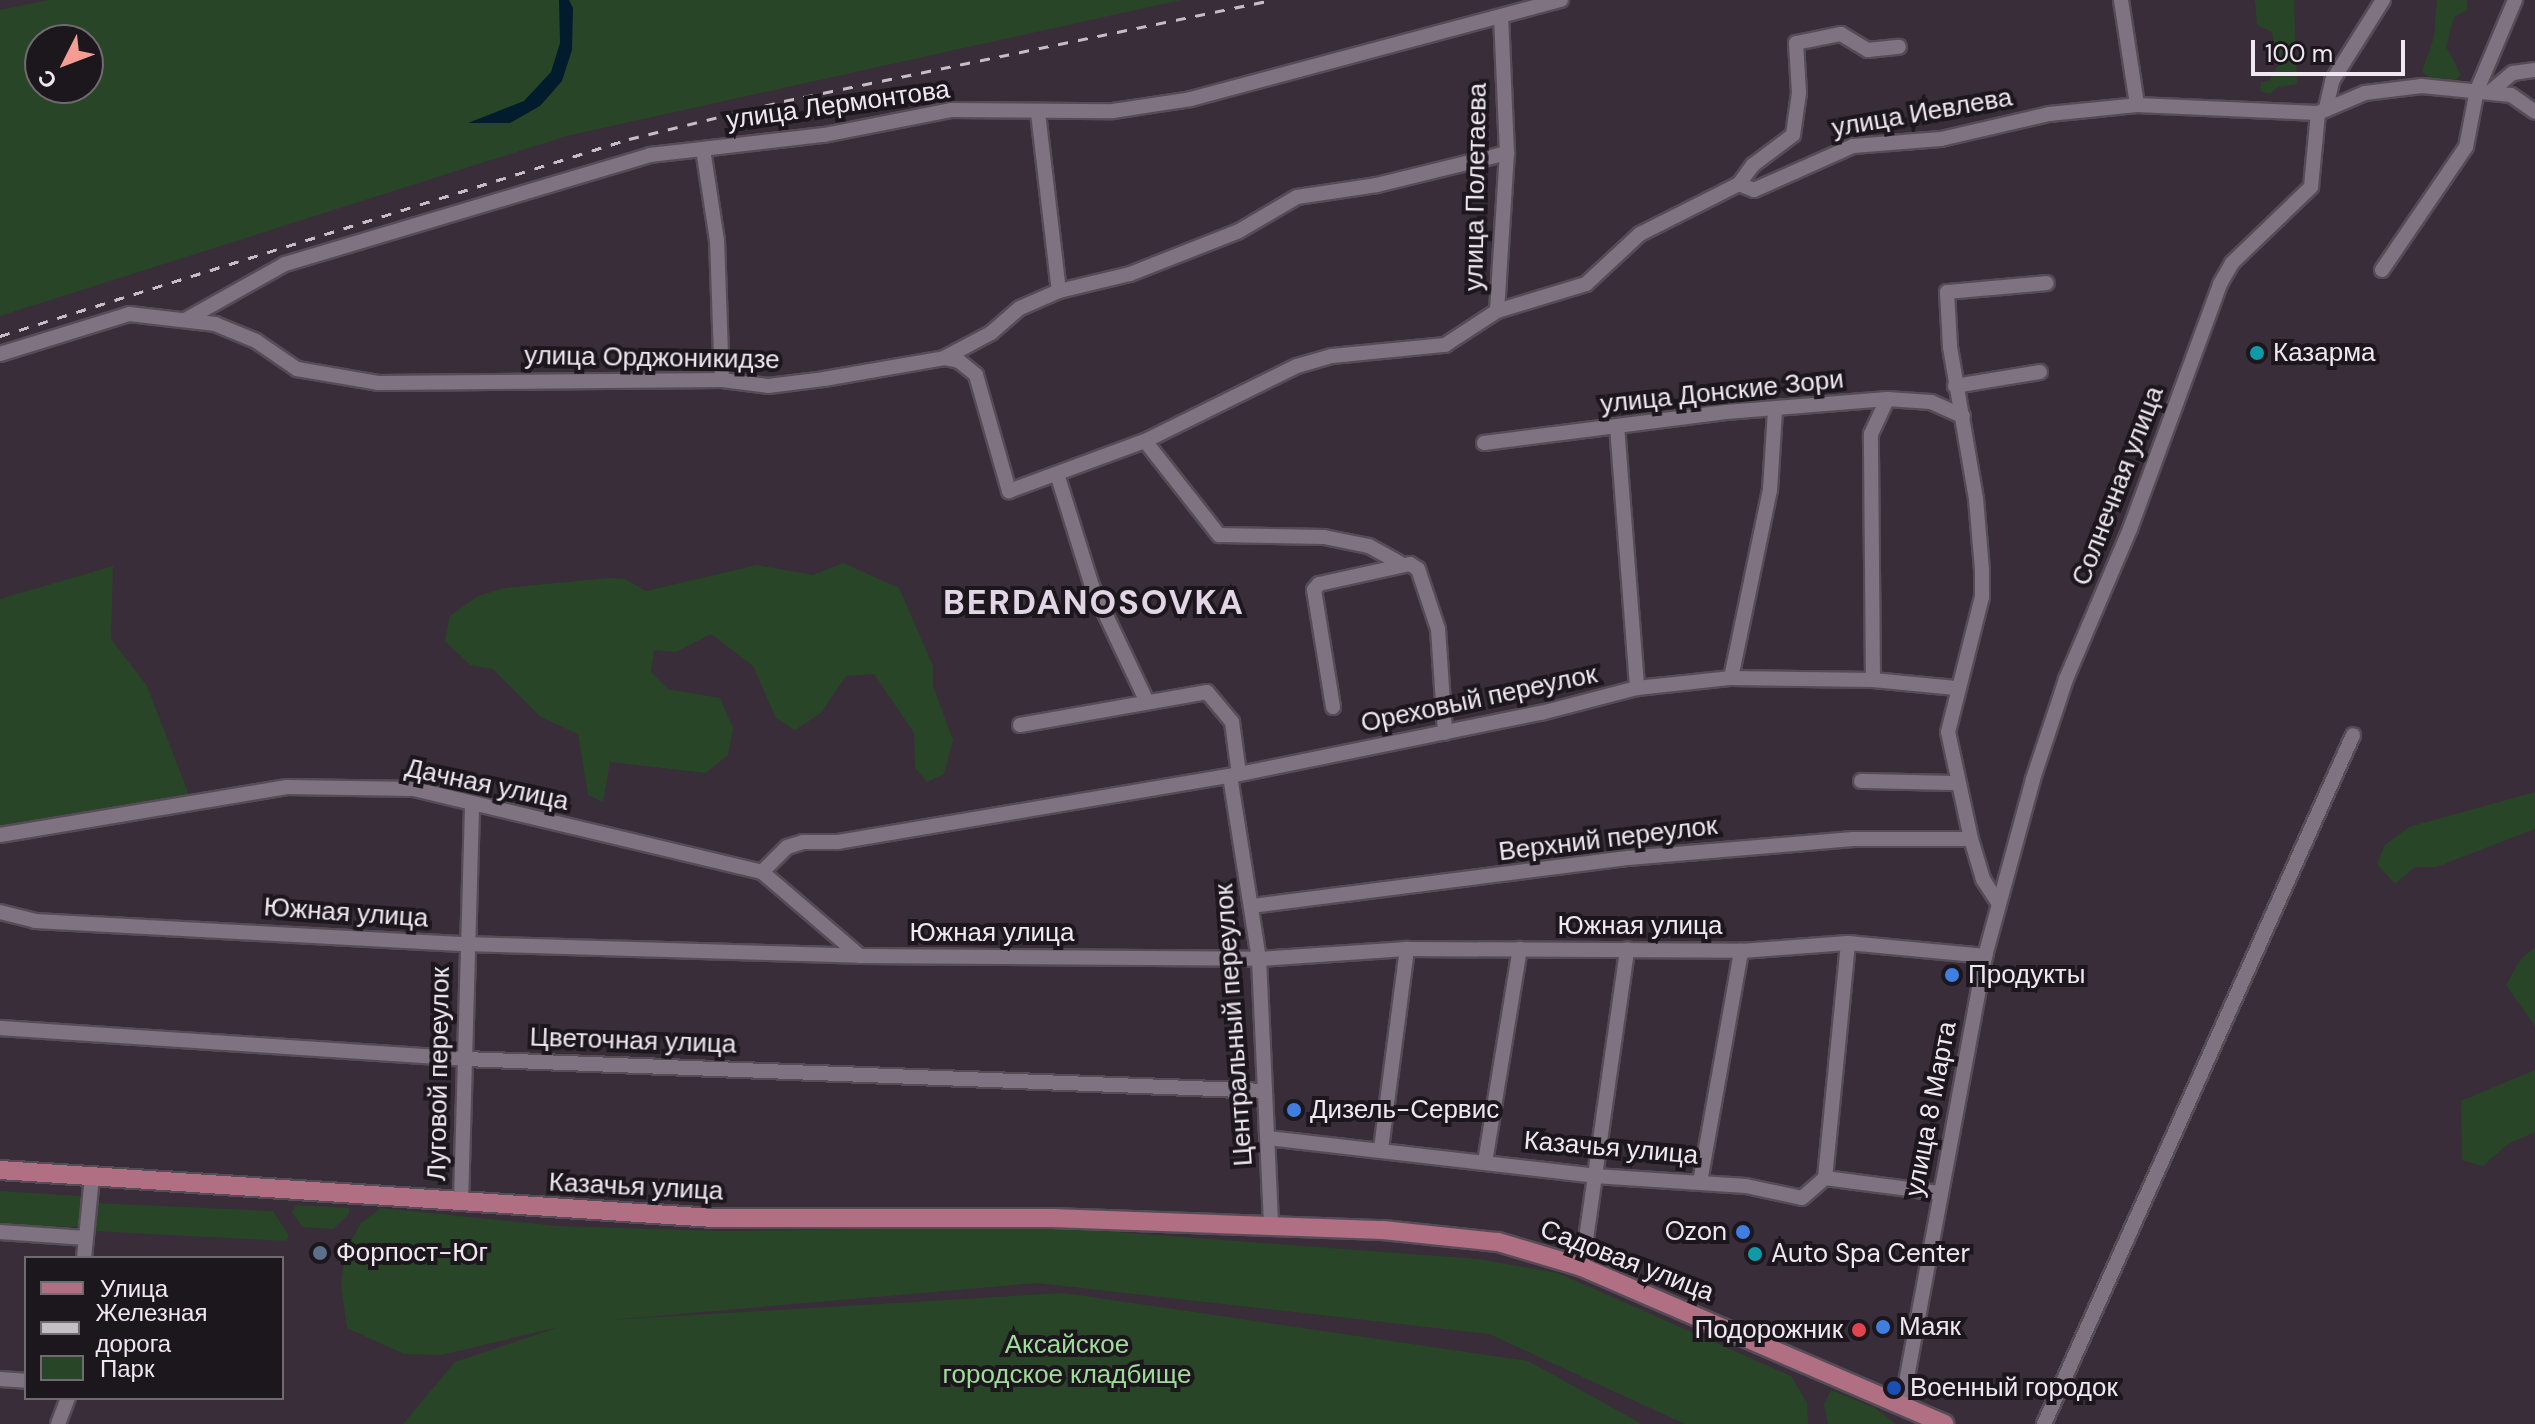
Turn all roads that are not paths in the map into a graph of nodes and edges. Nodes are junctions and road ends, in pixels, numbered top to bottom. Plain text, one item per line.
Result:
1 (1561, 0) edge
2 (2121, 0) edge
3 (2383, 0) edge
4 (2515, 0) edge
5 (1501, 16) junction
6 (1899, 47) dead end
7 (2535, 70) edge
8 (2484, 91) junction
9 (2137, 105) junction
10 (2322, 110) junction
11 (2535, 112) edge
12 (1038, 113) junction
13 (703, 149) junction
14 (1507, 153) junction
15 (1739, 184) junction
16 (2382, 270) dead end
17 (2047, 283) dead end
18 (1059, 291) junction
19 (1497, 311) junction
20 (187, 319) junction
21 (0, 354) edge
22 (944, 358) junction
23 (2040, 372) dead end
24 (722, 380) junction
25 (1955, 386) junction
26 (1887, 399) junction
27 (1775, 410) junction
28 (1963, 416) junction
29 (1617, 426) junction
30 (1145, 441) junction
31 (1484, 443) dead end
32 (1058, 477) junction
33 (1400, 563) junction
34 (1731, 678) junction
35 (1873, 680) junction
36 (1637, 688) junction
37 (1956, 688) junction
38 (1147, 702) junction
39 (1333, 707) dead end
40 (1020, 725) dead end
41 (1445, 733) junction
42 (2353, 735) dead end
43 (1234, 775) junction
44 (1861, 781) dead end
45 (1956, 783) junction
46 (472, 804) junction
47 (0, 835) edge
48 (1971, 839) junction
49 (762, 872) junction
50 (1999, 904) junction
51 (1252, 906) junction
52 (0, 912) edge
53 (1848, 943) junction
54 (465, 944) junction
55 (1407, 949) junction
56 (1520, 949) junction
57 (1627, 949) junction
58 (1741, 951) junction
59 (860, 956) junction
60 (1985, 956) junction
61 (1259, 959) junction
62 (0, 1028) edge
63 (465, 1059) junction
64 (1265, 1091) junction
65 (1268, 1138) junction
66 (1381, 1149) junction
67 (1485, 1162) junction
68 (0, 1170) edge
69 (1595, 1176) junction
70 (92, 1177) junction
71 (1825, 1178) junction
72 (1700, 1182) junction
73 (1939, 1193) junction
74 (461, 1202) junction
75 (1271, 1225) junction
76 (0, 1232) edge
77 (86, 1238) junction
78 (84, 1256) edge
79 (1582, 1267) junction
80 (0, 1379) edge
81 (24, 1381) edge
82 (67, 1400) edge
83 (1902, 1404) junction
84 (58, 1424) edge
85 (1944, 1424) edge
86 (2044, 1424) edge

1 - 5 street, улица Лермонтова
2 - 9 street
3 - 10 street, Солнечная улица
4 - 8 street
5 - 12 street, улица Лермонтова
5 - 14 street, улица Полетаева
6 - 15 street
7 - 8 street
8 - 10 street, улица Иевлева
8 - 11 street, улица Иевлева
8 - 16 street
9 - 10 street, улица Иевлева
9 - 15 street, улица Иевлева
10 - 50 street, Солнечная улица
12 - 13 street, улица Лермонтова
12 - 18 street
13 - 20 street, улица Лермонтова
13 - 24 street
14 - 18 street, улица Орджоникидзе
14 - 19 street, улица Полетаева
15 - 19 street, улица Иевлева
17 - 25 street
18 - 22 street, улица Орджоникидзе
19 - 30 street, улица Иевлева
20 - 21 street, улица Орджоникидзе
20 - 24 street, улица Орджоникидзе
22 - 24 street, улица Орджоникидзе
22 - 32 street, улица Иевлева
23 - 25 street
25 - 28 street
26 - 27 street, улица Донские Зори
26 - 28 street, улица Донские Зори
26 - 35 street
27 - 29 street, улица Донские Зори
27 - 34 street
28 - 37 street
29 - 31 street, улица Донские Зори
29 - 36 street
30 - 32 street, улица Иевлева
30 - 33 street
32 - 38 street
33 - 39 street
33 - 41 street
34 - 35 street, Ореховый переулок
34 - 36 street, Ореховый переулок
35 - 37 street, Ореховый переулок
36 - 41 street, Ореховый переулок
37 - 45 street
38 - 40 street
38 - 43 street
41 - 43 street, Ореховый переулок
42 - 86 street
43 - 49 street, Ореховый переулок
43 - 51 street, Центральный переулок
44 - 45 street
45 - 48 street
46 - 47 street, Дачная улица
46 - 49 street, Дачная улица
46 - 54 street, Луговой переулок
48 - 50 street
48 - 51 street, Верхний переулок
49 - 59 street
50 - 60 street, улица 8 Марта
51 - 61 street, Центральный переулок
52 - 54 street, Южная улица
53 - 58 street, Южная улица
53 - 60 street, Южная улица
53 - 71 street
54 - 59 street, Южная улица
54 - 63 street, Луговой переулок
55 - 56 street, Южная улица
55 - 61 street, Южная улица
55 - 66 street
56 - 57 street, Южная улица
56 - 67 street
57 - 58 street, Южная улица
57 - 69 street
58 - 72 street
59 - 61 street, Южная улица
60 - 73 street, улица 8 Марта
61 - 64 street, Центральный переулок
62 - 63 street, Цветочная улица
63 - 64 street, Цветочная улица
63 - 74 street, Луговой переулок
64 - 65 street, Центральный переулок
65 - 66 street, Казачья улица
65 - 75 street, Центральный переулок
66 - 67 street, Казачья улица
67 - 69 street, Казачья улица
68 - 70 main road, Казачья улица
69 - 72 street, Казачья улица
69 - 79 street
70 - 74 main road, Казачья улица
70 - 77 street
71 - 72 street, Казачья улица
71 - 73 street
73 - 83 street, улица 8 Марта
74 - 75 main road, Казачья улица
75 - 79 main road, Садовая улица
76 - 77 street
77 - 78 street
79 - 83 main road, Садовая улица
80 - 81 street
82 - 84 street
83 - 85 main road, Садовая улица

